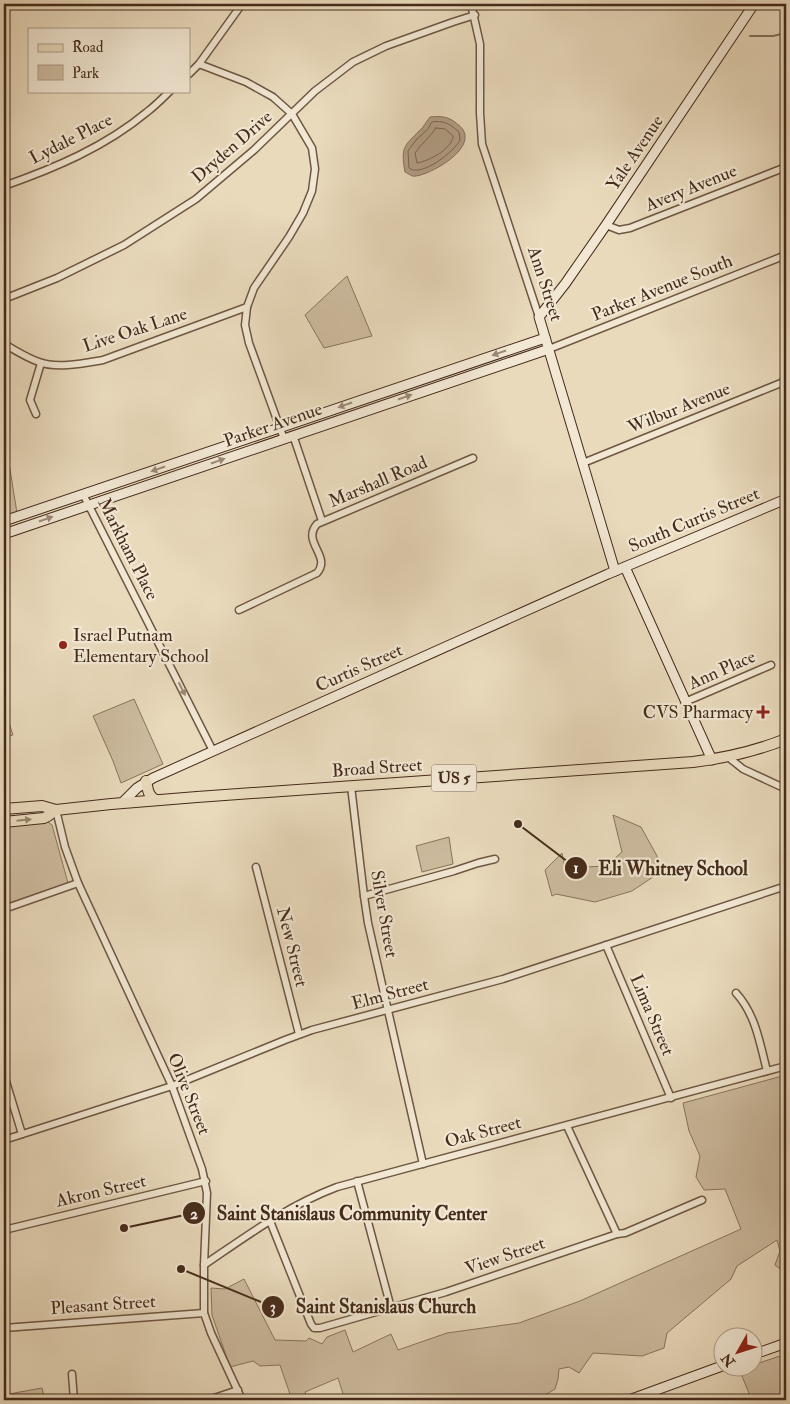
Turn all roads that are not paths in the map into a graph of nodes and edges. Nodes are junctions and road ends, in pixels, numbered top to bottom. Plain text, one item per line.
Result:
1 (242, 4) edge
2 (471, 4) edge
3 (754, 4) edge
4 (475, 15) junction
5 (199, 64) junction
6 (190, 73) edge
7 (169, 92) edge
8 (292, 114) junction
9 (786, 167) edge
10 (4, 186) edge
11 (606, 225) junction
12 (786, 255) edge
13 (4, 299) edge
14 (247, 307) junction
15 (539, 316) junction
16 (545, 338) junction
17 (4, 344) edge
18 (549, 349) junction
19 (41, 363) junction
20 (452, 369) junction
21 (455, 380) junction
22 (786, 381) edge
23 (367, 398) junction
24 (371, 409) junction
25 (36, 414) dead end
26 (280, 427) junction
27 (289, 437) junction
28 (473, 458) dead end
29 (182, 461) junction
30 (583, 463) junction
31 (186, 472) junction
32 (84, 494) junction
33 (786, 499) edge
34 (89, 505) junction
35 (322, 521) junction
36 (4, 522) edge
37 (4, 534) edge
38 (625, 567) junction
39 (615, 571) junction
40 (239, 610) dead end
41 (771, 664) dead end
42 (685, 702) junction
43 (786, 739) edge
44 (213, 751) junction
45 (728, 757) junction
46 (712, 760) junction
47 (146, 782) junction
48 (351, 786) junction
49 (786, 789) edge
50 (156, 800) junction
51 (122, 803) junction
52 (4, 809) edge
53 (56, 810) junction
54 (4, 822) edge
55 (494, 859) dead end
56 (256, 867) dead end
57 (78, 883) junction
58 (786, 886) edge
59 (364, 896) junction
60 (4, 909) edge
61 (606, 945) junction
62 (736, 993) dead end
63 (388, 1010) junction
64 (298, 1034) junction
65 (786, 1066) edge
66 (767, 1071) junction
67 (4, 1075) edge
68 (172, 1086) junction
69 (671, 1098) junction
70 (567, 1126) junction
71 (22, 1134) junction
72 (4, 1140) edge
73 (423, 1164) junction
74 (206, 1181) junction
75 (357, 1181) junction
76 (702, 1200) dead end
77 (270, 1220) junction
78 (4, 1230) edge
79 (617, 1234) junction
80 (204, 1265) junction
81 (391, 1308) junction
82 (204, 1313) junction
83 (4, 1328) edge
84 (786, 1343) edge
85 (762, 1351) edge
86 (712, 1370) edge
87 (72, 1374) dead end
88 (238, 1390) junction
89 (74, 1400) edge
90 (208, 1400) edge
91 (242, 1400) edge
92 (629, 1400) edge

1 - 5 street
2 - 4 street, Ann Street
3 - 11 street, Yale Avenue
4 - 8 street, Dryden Drive
4 - 15 street, Ann Street
5 - 6 street
5 - 8 street
7 - 10 street, Lydale Place
8 - 13 street, Dryden Drive
8 - 14 street
9 - 11 street, Avery Avenue
11 - 15 street, Yale Avenue
12 - 18 street, Parker Avenue South
14 - 19 street, Live Oak Lane
14 - 26 street, Marshall Road
15 - 16 street, Ann Street
16 - 18 street, Ann Street
16 -> 20 street, Parker Avenue
17 - 19 street, Live Oak Lane
18 - 21 street, Parker Avenue
18 - 30 street, Ann Street
19 - 25 street
20 - 21 street
20 - 23 street, Parker Avenue
24 -> 21 street, Parker Avenue
22 - 30 street, Wilbur Avenue
23 - 24 street
23 -> 26 street, Parker Avenue
24 - 27 street, Parker Avenue
26 - 27 street, Marshall Road
26 - 29 street, Parker Avenue
31 -> 27 street, Parker Avenue
27 - 35 street, Marshall Road
28 - 35 street, Marshall Road
29 - 31 street
29 -> 32 street, Parker Avenue
30 - 39 street, Ann Street
31 - 34 street, Parker Avenue
32 - 34 street, Markham Place
32 - 36 street, Parker Avenue
33 - 38 street, South Curtis Street
37 -> 34 street, Parker Avenue
34 -> 44 street, Markham Place
35 - 40 street
38 - 39 street, South Curtis Street
38 - 42 street
39 - 44 street, Curtis Street
41 - 42 street, Ann Place
42 - 46 street
43 - 45 main road, Broad Street / US 5
44 - 47 street, Curtis Street
45 - 46 main road, Broad Street / US 5
45 - 49 street
46 - 48 main road, Broad Street / US 5
47 - 50 main road
47 - 51 street, Curtis Street
48 - 50 main road, Broad Street / US 5
48 - 59 street, Silver Street
50 - 51 main road, Broad Street / US 5
51 - 53 main road, Broad Street / US 5
52 - 53 main road, Broad Street / US 5
54 -> 53 main road, Broad Street / US 5
53 - 57 street, Olive Street
55 - 59 street
56 - 64 street, New Street
57 - 60 street
57 - 68 street, Olive Street
58 - 61 street, Elm Street
59 - 63 street, Silver Street
61 - 63 street, Elm Street
61 - 69 street, Lima Street
62 - 66 street
63 - 64 street, Elm Street
63 - 73 street, Silver Street
64 - 68 street, Elm Street
65 - 66 street, Oak Street
66 - 69 street, Oak Street
67 - 71 street
68 - 71 street, Elm Street
68 - 74 street, Olive Street
69 - 70 street, Oak Street
70 - 73 street, Oak Street
70 - 79 street
71 - 72 street, Elm Street
73 - 75 street, Oak Street
74 - 78 street, Akron Street
74 - 80 street, Olive Street
75 - 77 street, Oak Street
75 - 81 street
76 - 79 street, View Street
77 - 80 street, Oak Street
77 - 81 street, View Street
79 - 81 street, View Street
80 - 82 street, Olive Street
82 - 83 street, Pleasant Street
82 - 88 street, Olive Street
84 - 85 street
86 - 92 street
87 - 89 street
88 - 90 street
88 - 91 street, Olive Street

